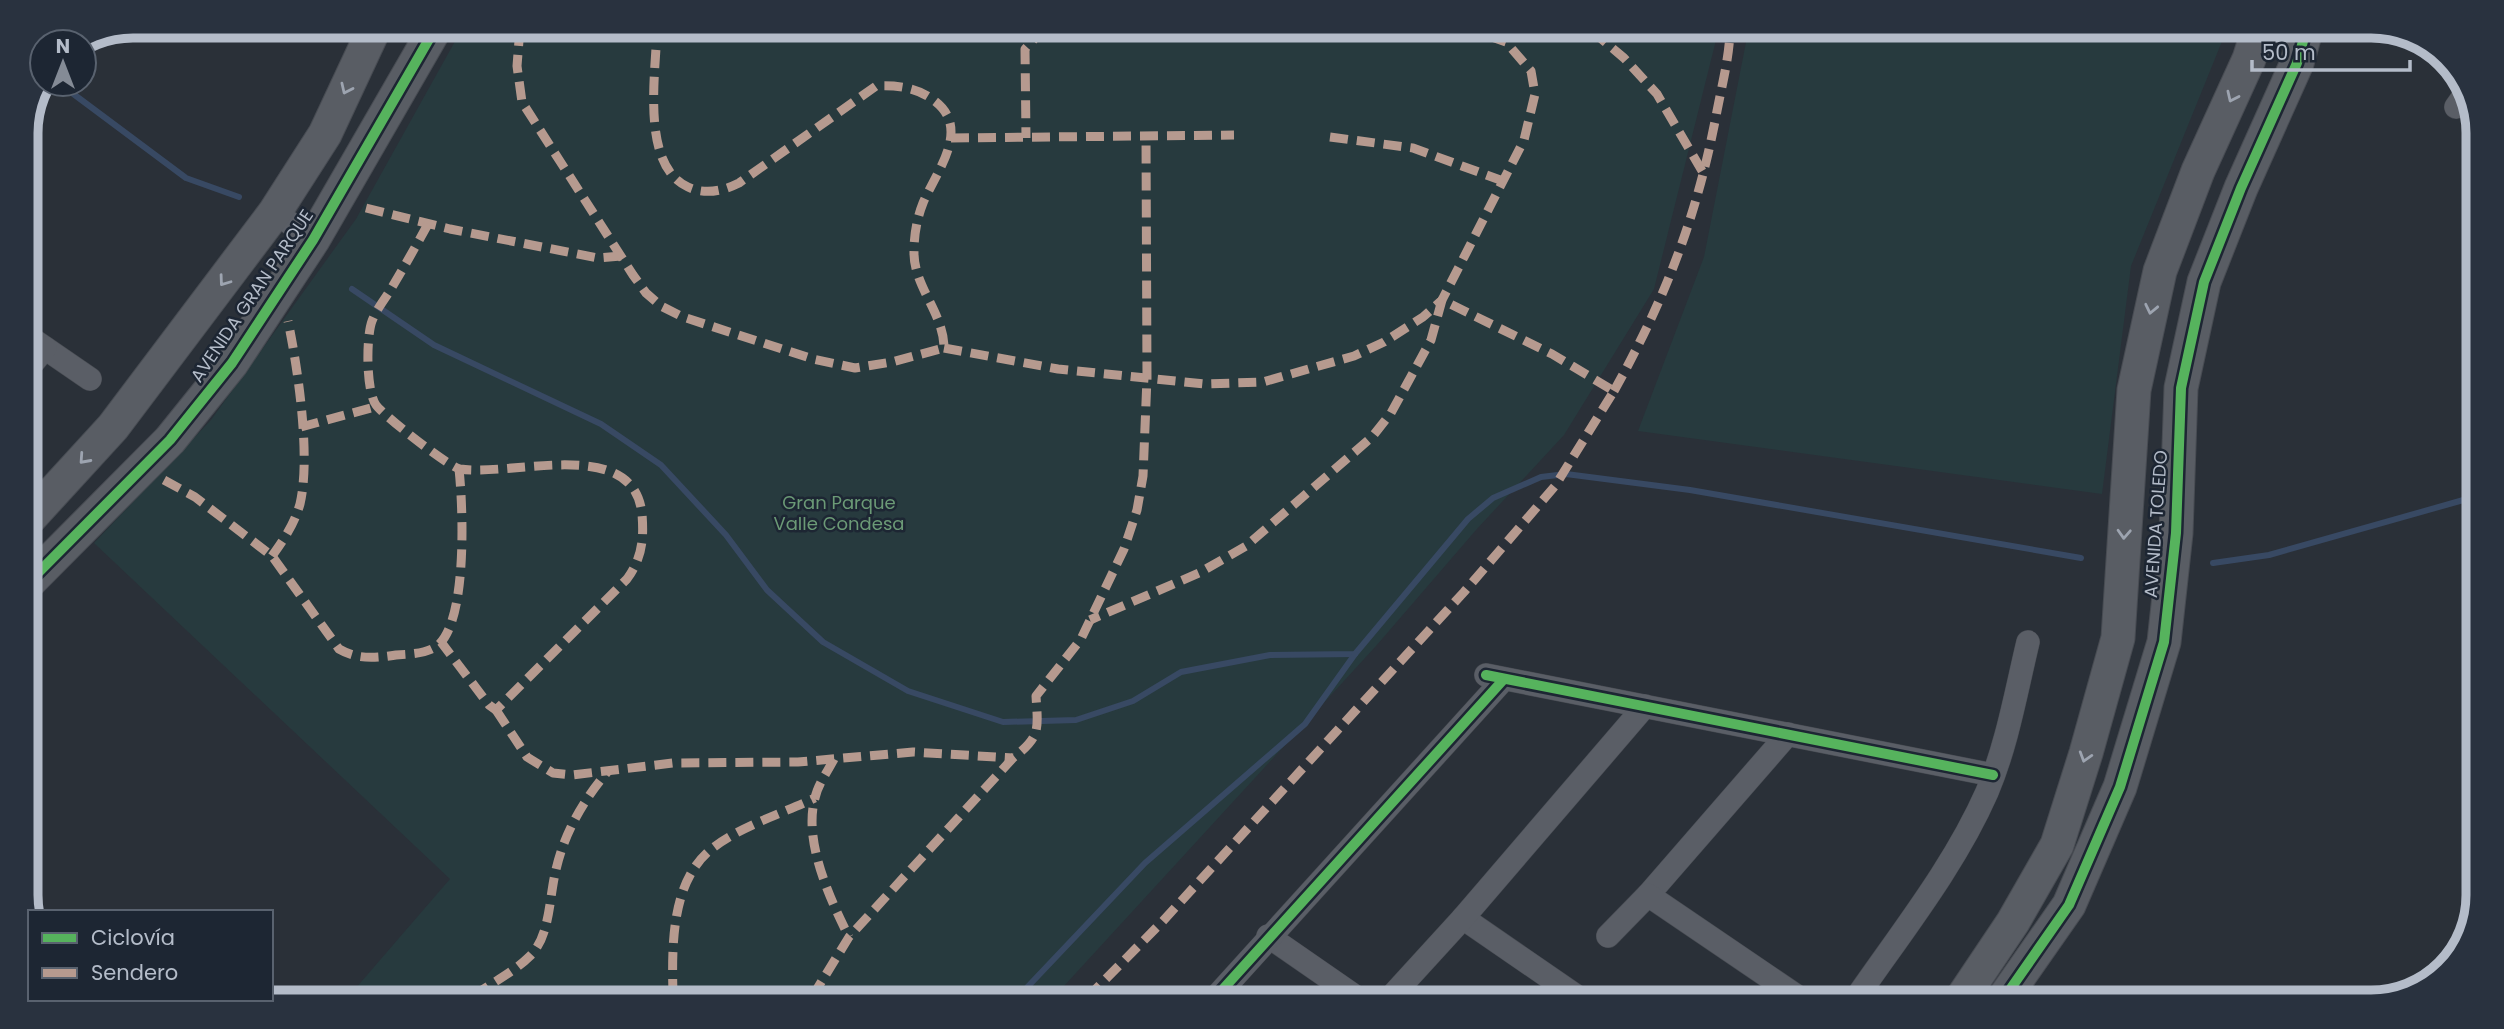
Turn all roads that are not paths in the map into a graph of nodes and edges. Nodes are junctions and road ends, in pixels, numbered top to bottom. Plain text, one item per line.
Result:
1 (370, 38) edge
2 (430, 38) edge
3 (2255, 38) edge
4 (2304, 38) edge
5 (275, 212) junction
6 (313, 240) junction
7 (39, 343) edge
8 (46, 348) junction
9 (39, 356) edge
10 (90, 379) dead end
11 (39, 508) edge
12 (39, 571) edge
13 (2028, 642) dead end
14 (1645, 706) junction
15 (1788, 734) junction
16 (1993, 775) junction
17 (1648, 895) junction
18 (1463, 918) junction
19 (1268, 936) junction
20 (1608, 936) dead end
21 (1222, 990) edge
22 (1346, 990) edge
23 (1397, 990) edge
24 (1567, 990) edge
25 (1788, 990) edge
26 (1868, 990) edge
27 (1967, 990) edge
28 (2010, 990) edge

1 -> 5 street, AVENIDA GRAN PARQUE
2 - 6 street, AVENIDA GRAN PARQUE
3 -> 27 street, AVENIDA TOLEDO
4 - 28 street, AVENIDA TOLEDO
5 - 6 street, AVENIDA GRAN PARQUE
5 -> 11 street, AVENIDA GRAN PARQUE
6 - 12 street, AVENIDA GRAN PARQUE
7 - 8 street
8 - 9 street
8 - 10 street
13 - 16 street
14 - 15 street
14 - 18 street
14 - 19 street
15 - 16 street
15 - 17 street
16 - 26 street
17 - 20 street
17 - 25 street
18 - 23 street
18 - 24 street
19 - 21 street
19 - 22 street

